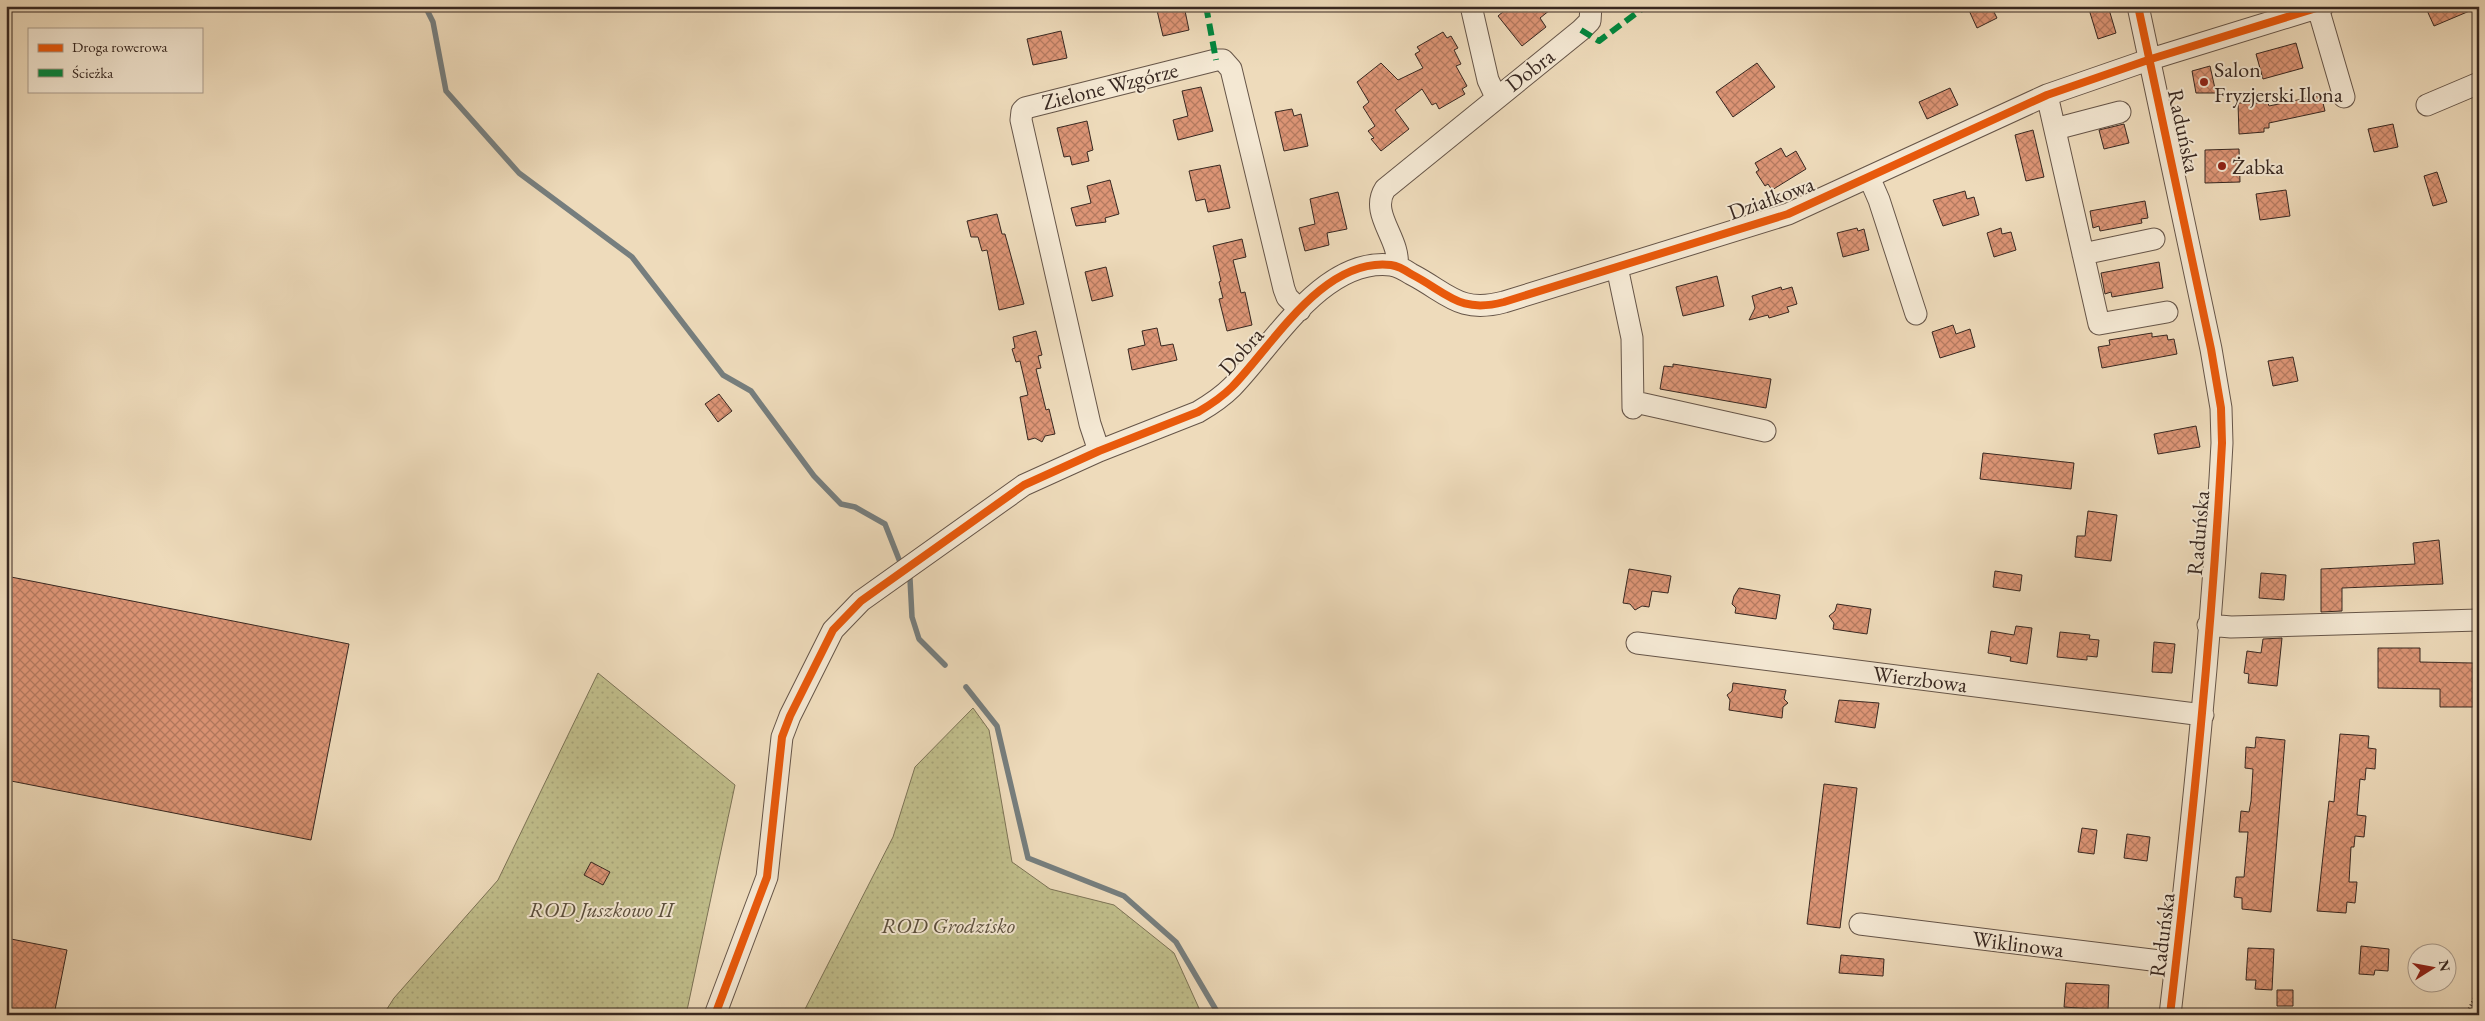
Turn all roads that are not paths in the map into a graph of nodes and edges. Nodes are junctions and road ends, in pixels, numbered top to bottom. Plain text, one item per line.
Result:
1 (1471, 6) edge
2 (1591, 6) edge
3 (2138, 6) edge
4 (2321, 7) edge
5 (2151, 59) junction
6 (2479, 83) edge
7 (2047, 94) junction
8 (1496, 97) junction
9 (2344, 97) dead end
10 (2427, 105) dead end
11 (2120, 112) dead end
12 (2055, 128) junction
13 (1869, 177) junction
14 (2154, 239) dead end
15 (2083, 254) junction
16 (1397, 266) junction
17 (1617, 268) junction
18 (1300, 310) junction
19 (2166, 312) dead end
20 (1916, 314) dead end
21 (1765, 431) dead end
22 (1099, 451) junction
23 (2479, 620) edge
24 (2208, 625) junction
25 (1637, 643) dead end
26 (2203, 715) junction
27 (1860, 924) dead end
28 (2176, 963) junction
29 (715, 1015) edge
30 (2170, 1015) edge

1 - 8 street
2 - 8 street, Dobra
3 - 5 street, Raduńska
4 - 5 street, Działkowa
4 - 9 street
5 - 7 street, Działkowa
5 - 24 street, Raduńska
6 - 10 street
7 - 12 street
7 - 13 street, Działkowa
8 - 16 street, Dobra
11 - 12 street
12 - 15 street
13 - 17 street, Działkowa
13 - 20 street
14 - 15 street
15 - 19 street
16 - 17 street, Działkowa
16 - 18 street, Dobra
17 - 21 street
18 - 22 street, Dobra
18 - 22 street, Zielone Wzgórze
22 - 29 street, Dobra
23 - 24 street
24 - 26 street, Raduńska
25 - 26 street, Wierzbowa
26 - 28 street, Raduńska
27 - 28 street, Wiklinowa
28 - 30 street, Raduńska

